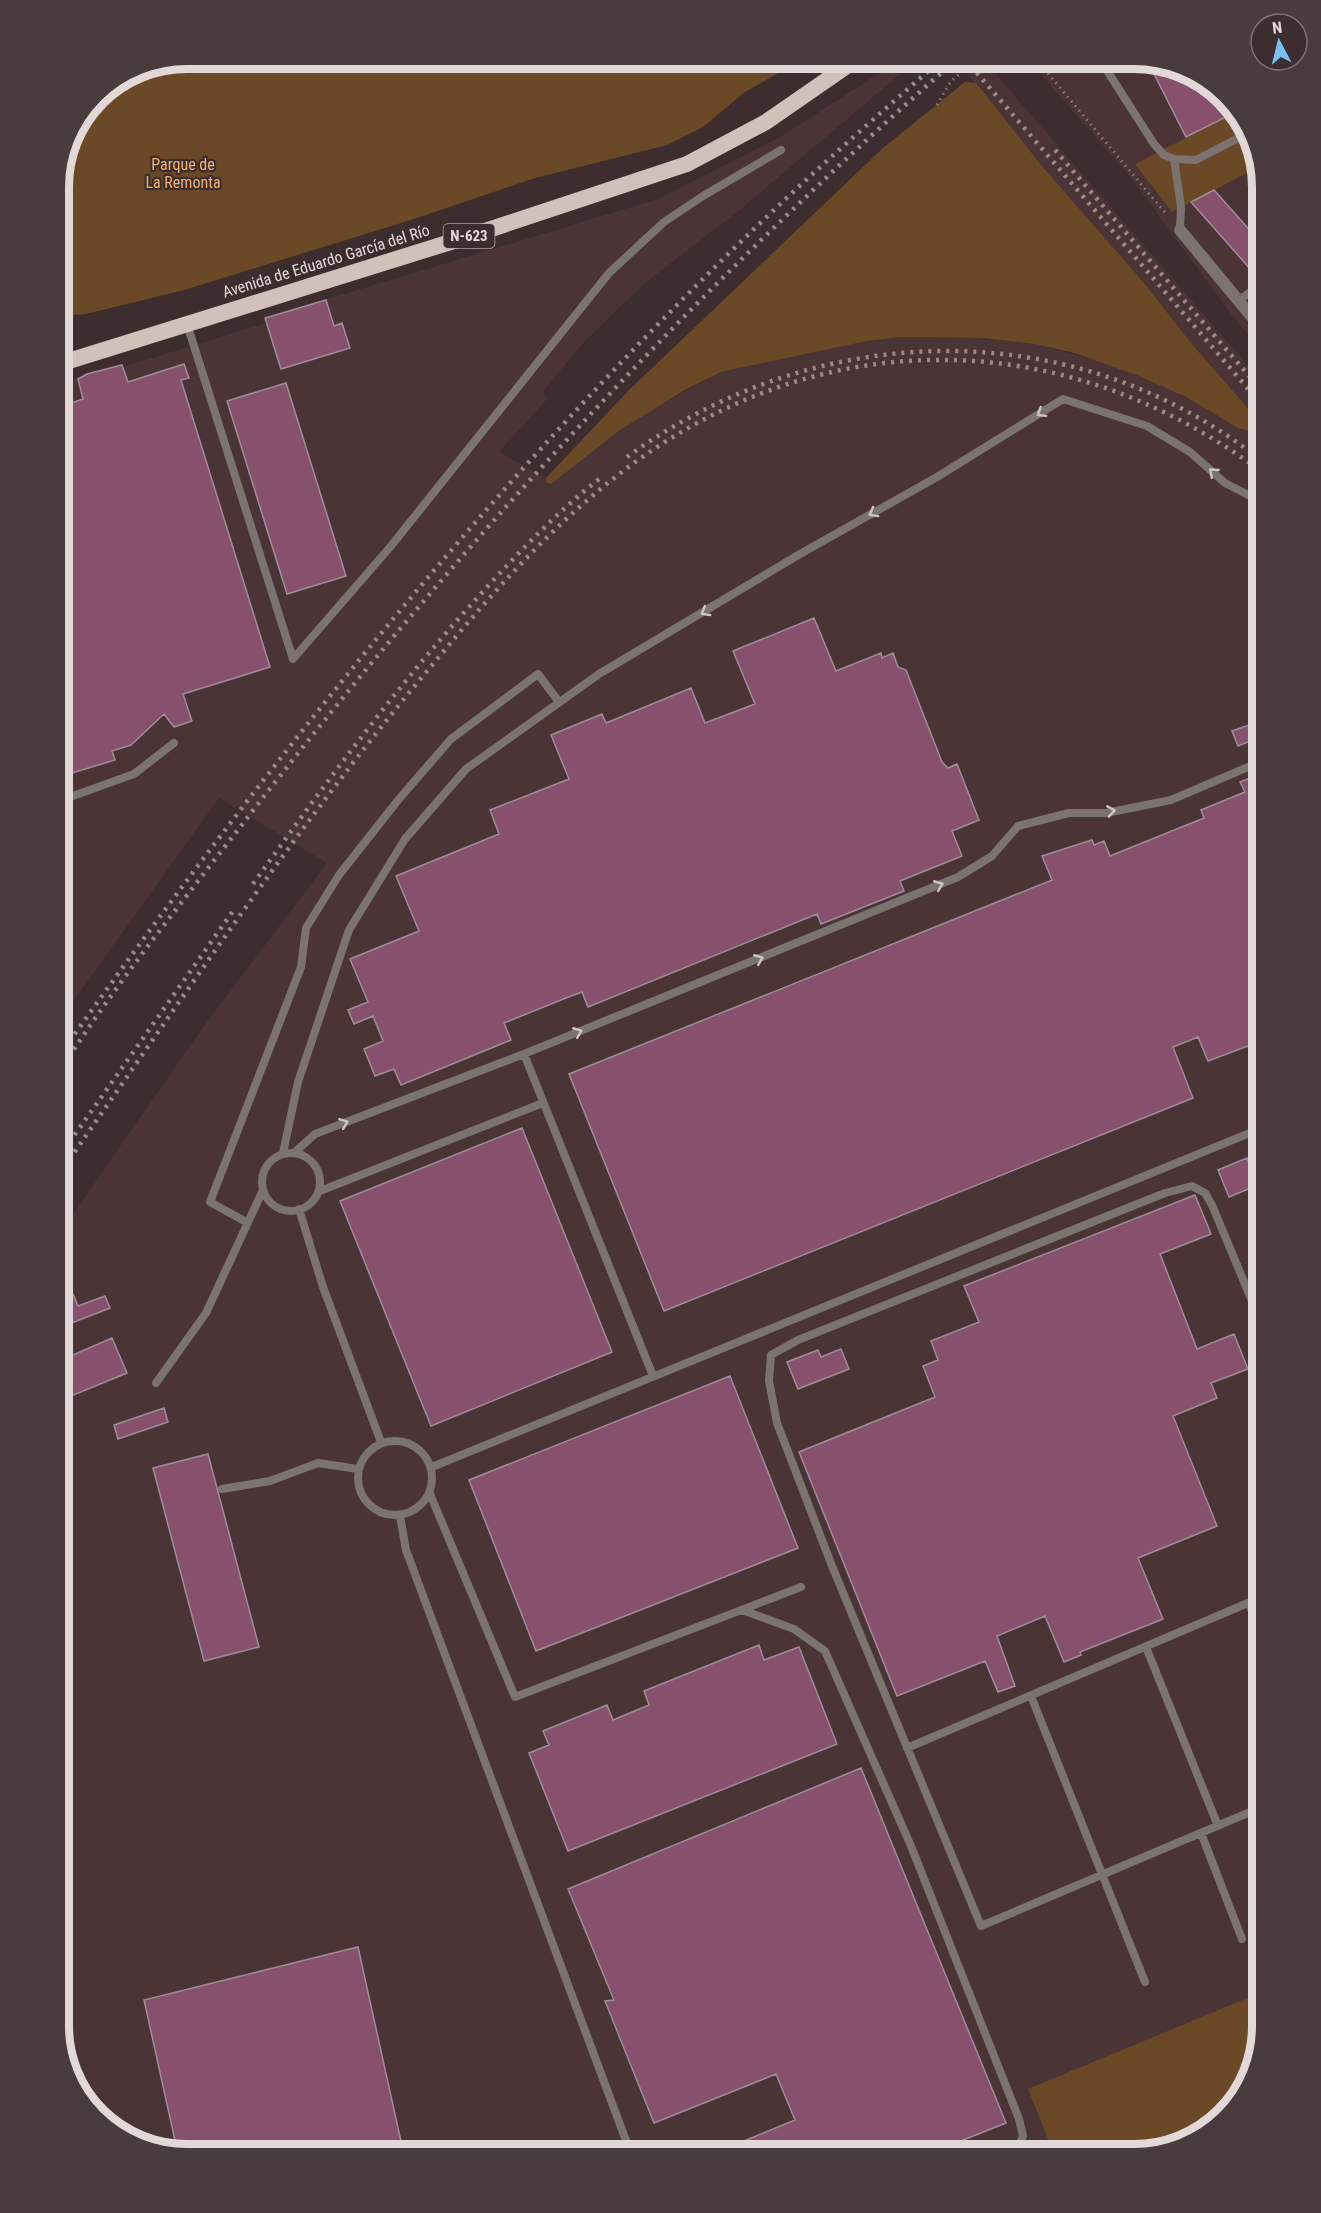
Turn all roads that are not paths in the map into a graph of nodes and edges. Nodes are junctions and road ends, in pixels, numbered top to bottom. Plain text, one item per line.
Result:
1 (843, 69) edge
2 (1106, 69) dead end
3 (1241, 137) edge
4 (781, 150) dead end
5 (1174, 159) junction
6 (1180, 231) joint
7 (1252, 291) edge
8 (1239, 300) junction
9 (1252, 316) edge
10 (186, 323) junction
11 (69, 361) edge
12 (1252, 496) edge
13 (559, 702) junction
14 (174, 742) dead end
15 (1252, 766) edge
16 (69, 797) edge
17 (524, 1054) junction
18 (543, 1103) junction
19 (1252, 1132) edge
20 (295, 1152) junction
21 (283, 1153) junction
22 (263, 1190) junction
23 (320, 1191) junction
24 (299, 1209) junction
25 (248, 1223) junction
26 (1252, 1299) edge
27 (653, 1376) junction
28 (156, 1383) dead end
29 (381, 1442) junction
30 (432, 1467) junction
31 (358, 1469) junction
32 (222, 1489) dead end
33 (430, 1494) junction
34 (400, 1516) junction
35 (801, 1587) dead end
36 (1252, 1602) edge
37 (1249, 1603) junction
38 (742, 1610) junction
39 (1252, 1610) edge
40 (1146, 1647) junction
41 (1031, 1696) junction
42 (907, 1748) junction
43 (1252, 1812) edge
44 (1218, 1826) junction
45 (1201, 1833) junction
46 (1102, 1875) junction
47 (1242, 1939) dead end
48 (1145, 1982) dead end
49 (627, 2144) edge
50 (1020, 2144) edge

1 - 10 highway, Avenida de Eduardo García del Río / N-623
2 - 5 lane
3 - 5 lane
4 - 10 lane
5 - 6 lane
6 - 8 street
7 - 8 lane
8 - 9 street
10 - 11 highway, Avenida de Eduardo García del Río / N-623
12 -> 13 lane
13 - 21 lane
13 - 25 lane
14 - 16 lane
17 -> 15 lane
17 - 18 lane
20 -> 17 lane
18 - 23 lane
18 - 27 lane
19 - 27 lane
20 - 21 lane
20 - 23 lane
21 - 22 lane
22 - 24 lane
22 - 25 lane
23 - 24 lane
24 - 29 lane
25 - 28 lane
26 - 42 lane
27 - 30 lane
29 - 30 lane
29 - 31 lane
30 - 33 lane
31 - 32 lane
31 - 34 lane
33 - 34 lane
33 - 38 lane
34 - 49 lane
35 - 38 lane
36 - 37 lane
37 - 39 lane
37 - 40 lane
38 - 50 lane
40 - 41 lane
40 - 44 lane
41 - 42 lane
41 - 46 lane
42 - 46 lane
43 - 44 lane
44 - 45 lane
45 - 46 lane
45 - 47 lane
46 - 48 lane

